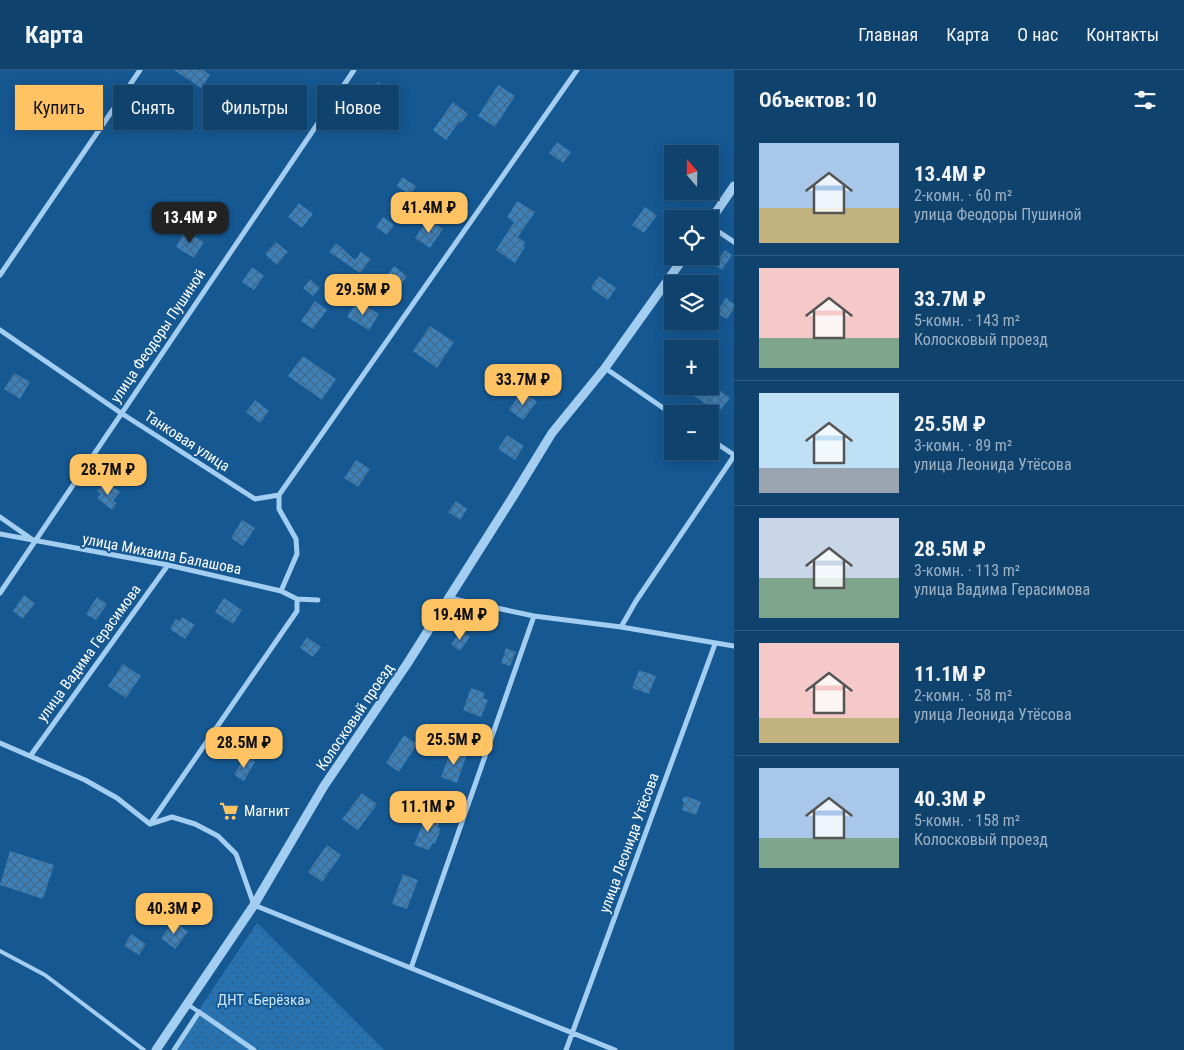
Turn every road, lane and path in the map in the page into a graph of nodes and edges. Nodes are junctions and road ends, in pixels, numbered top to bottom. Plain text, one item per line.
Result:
1 (140, 70) edge
2 (354, 70) edge
3 (577, 70) edge
4 (734, 186) edge
5 (718, 210) edge
6 (719, 232) edge
7 (734, 242) edge
8 (679, 265) edge
9 (0, 275) edge
10 (0, 330) edge
11 (605, 368) junction
12 (664, 409) edge
13 (121, 413) junction
14 (719, 445) edge
15 (734, 456) edge
16 (279, 495) junction
17 (0, 518) edge
18 (0, 534) edge
19 (35, 542) junction
20 (168, 565) junction
21 (281, 591) junction
22 (0, 593) edge
23 (449, 598) junction
24 (297, 599) junction
25 (318, 600) dead end
26 (534, 616) junction
27 (621, 627) junction
28 (715, 644) junction
29 (734, 646) edge
30 (0, 743) edge
31 (31, 755) junction
32 (150, 824) junction
33 (254, 905) junction
34 (0, 951) edge
35 (411, 968) junction
36 (187, 1004) junction
37 (199, 1012) junction
38 (573, 1034) junction
39 (144, 1050) edge
40 (156, 1050) edge
41 (174, 1050) edge
42 (254, 1050) edge
43 (566, 1050) edge
44 (615, 1050) edge

1 - 9 street
2 - 13 street, улица Феодоры Пушиной
3 - 16 street
4 - 5 street
6 - 7 street
8 - 11 street, Колосковый проезд
10 - 13 street, Танковая улица
11 - 12 street
11 - 23 street, Колосковый проезд
13 - 16 street, Танковая улица
13 - 19 street, улица Феодоры Пушиной
14 - 15 street
15 - 27 street
16 - 21 street
17 - 19 street
18 - 19 street, улица Михаила Балашова
19 - 20 street, улица Михаила Балашова
19 - 22 street, улица Феодоры Пушиной
20 - 21 street, улица Михаила Балашова
20 - 31 street, улица Вадима Герасимова
21 - 24 street, улица Михаила Балашова
23 - 26 street
23 - 33 street, Колосковый проезд
24 - 25 street, улица Михаила Балашова
24 - 32 street
26 - 27 street
26 - 35 street
27 - 28 street
28 - 29 street
28 - 38 street, улица Леонида Утёсова
30 - 31 street
31 - 32 street
32 - 33 street
33 - 35 street
33 - 36 street, Колосковый проезд
34 - 39 lane
35 - 38 street
36 - 37 lane
36 - 40 street, Колосковый проезд
37 - 41 street
37 - 42 street
38 - 43 street, улица Леонида Утёсова
38 - 44 street

